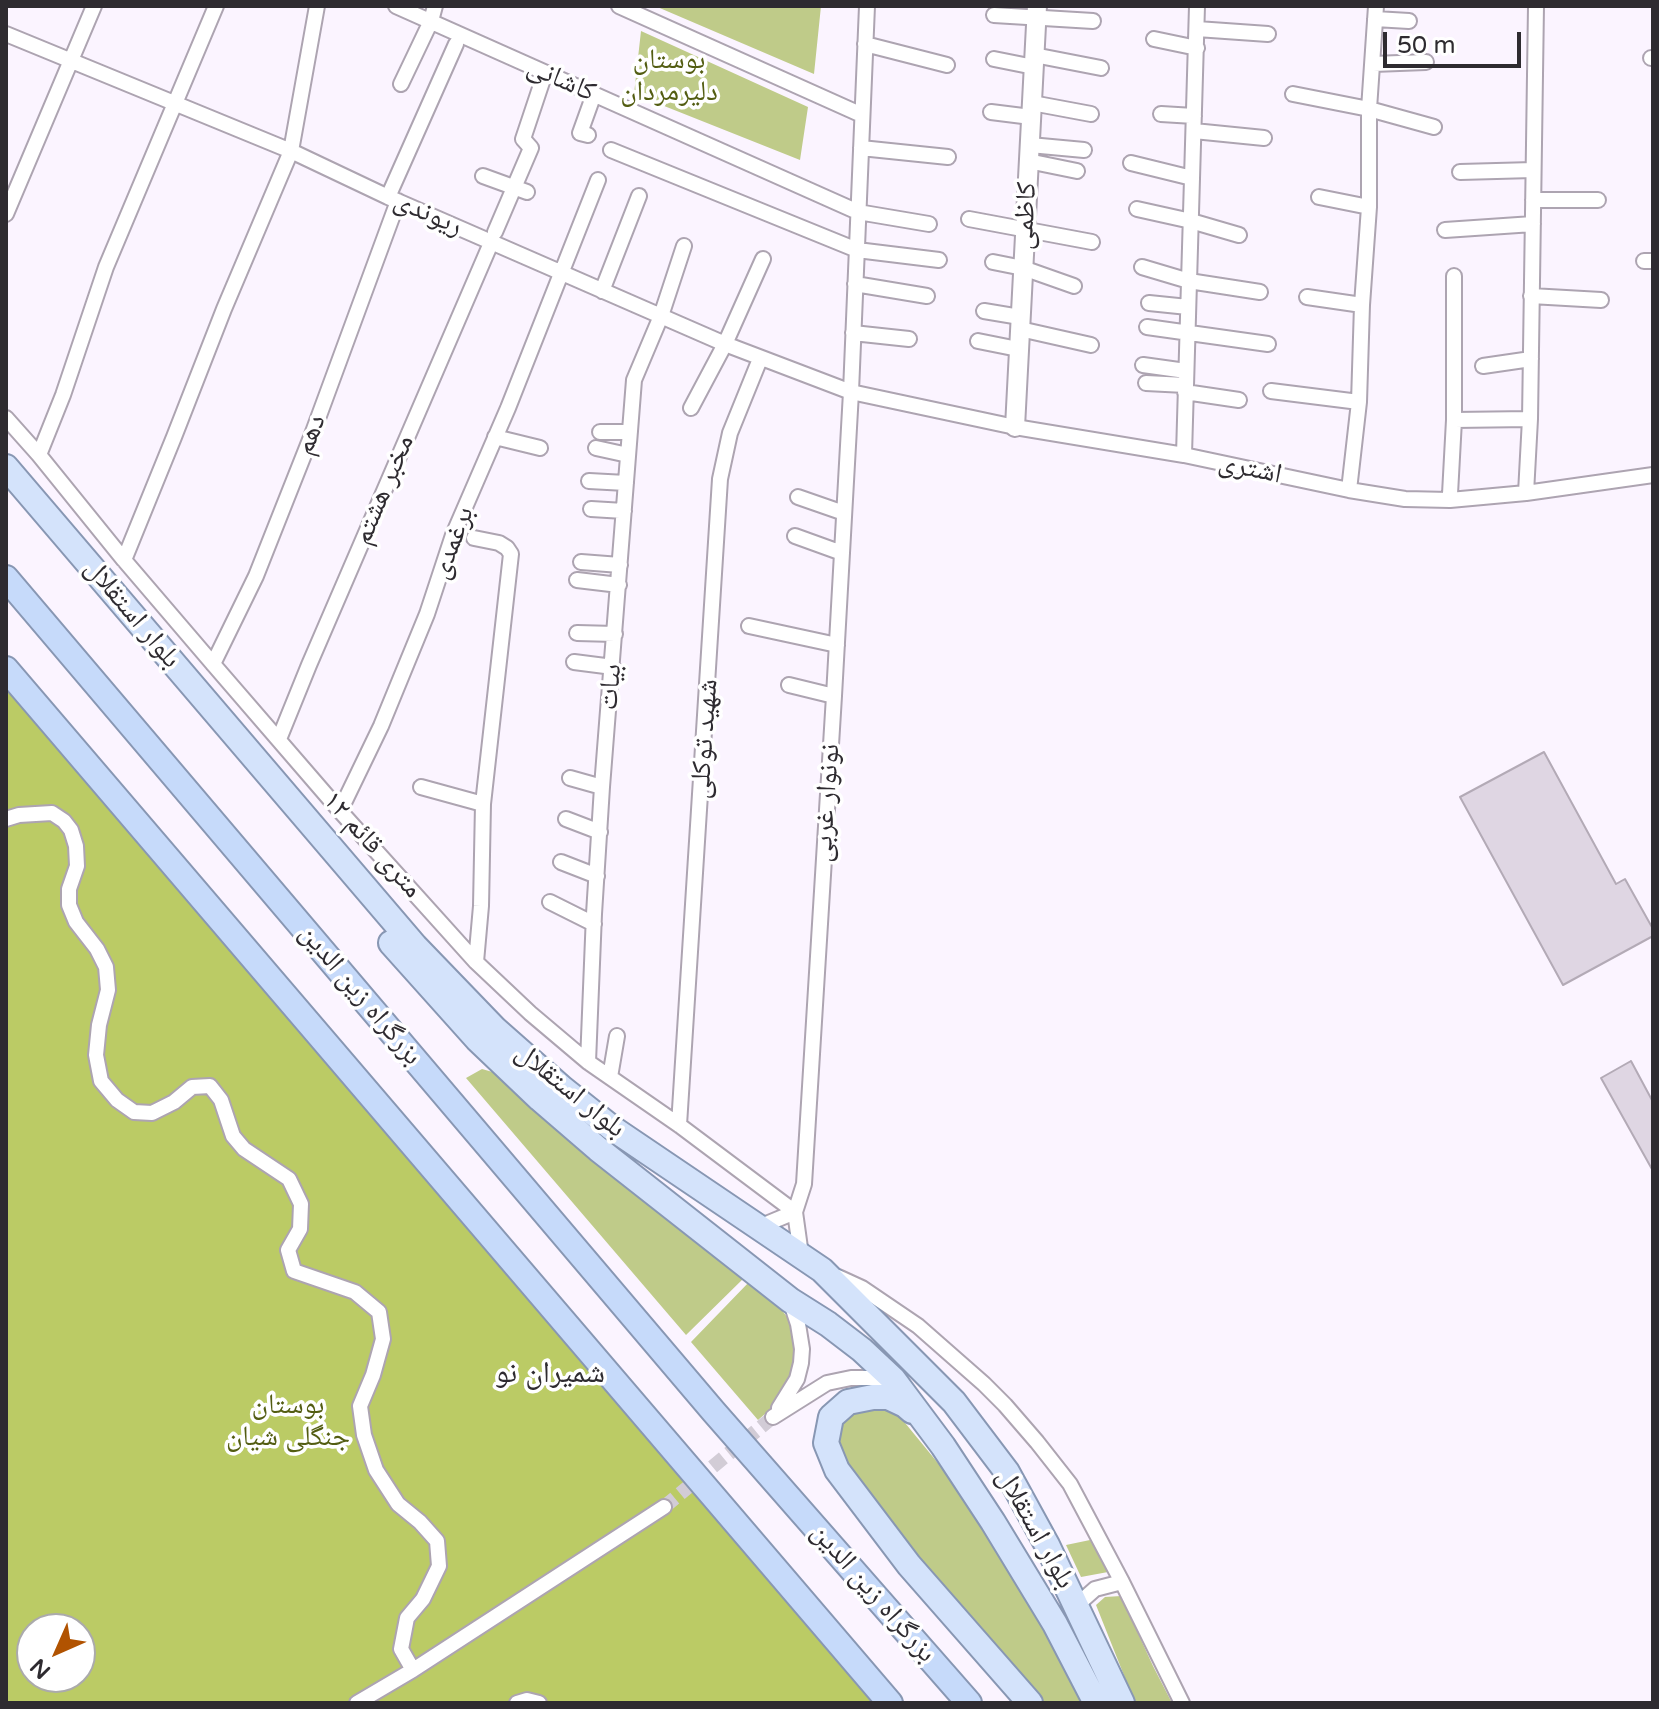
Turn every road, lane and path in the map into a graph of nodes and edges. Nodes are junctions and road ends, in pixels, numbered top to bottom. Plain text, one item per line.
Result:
1 (94, 6) edge
2 (216, 6) edge
3 (317, 6) edge
4 (396, 6) edge
5 (435, 6) edge
6 (619, 6) edge
7 (867, 6) edge
8 (1197, 6) edge
9 (1536, 6) edge
10 (1037, 12) edge
11 (1376, 12) edge
12 (994, 15) dead end
13 (431, 21) junction
14 (1093, 21) dead end
15 (1409, 21) dead end
16 (1197, 29) junction
17 (6, 34) edge
18 (1268, 34) dead end
19 (1154, 39) dead end
20 (456, 44) dead end
21 (865, 44) junction
22 (1197, 48) junction
23 (994, 59) dead end
24 (71, 61) junction
25 (1034, 61) junction
26 (1426, 62) dead end
27 (1373, 64) junction
28 (947, 65) dead end
29 (1101, 68) dead end
30 (545, 73) junction
31 (401, 84) dead end
32 (594, 94) junction
33 (1293, 94) dead end
34 (175, 104) junction
35 (1369, 109) junction
36 (1031, 110) junction
37 (991, 112) dead end
38 (1091, 114) dead end
39 (1161, 114) dead end
40 (862, 115) junction
41 (1194, 124) junction
42 (1434, 127) dead end
43 (588, 135) dead end
44 (1264, 138) dead end
45 (861, 148) junction
46 (611, 150) dead end
47 (1084, 150) dead end
48 (291, 151) junction
49 (1029, 153) junction
50 (948, 157) dead end
51 (1131, 163) dead end
52 (1533, 170) junction
53 (1077, 171) dead end
54 (1460, 172) dead end
55 (483, 176) dead end
56 (1192, 178) junction
57 (598, 180) dead end
58 (521, 190) junction
59 (639, 196) dead end
60 (1319, 197) dead end
61 (393, 199) junction
62 (1533, 200) junction
63 (1598, 200) dead end
64 (1369, 207) junction
65 (1137, 209) dead end
66 (858, 212) junction
67 (6, 214) edge
68 (969, 219) dead end
69 (1191, 221) junction
70 (929, 224) dead end
71 (1533, 224) junction
72 (1025, 230) junction
73 (1445, 230) dead end
74 (1239, 235) dead end
75 (493, 238) junction
76 (1092, 242) dead end
77 (684, 246) dead end
78 (857, 250) junction
79 (763, 259) dead end
80 (939, 260) dead end
81 (993, 262) dead end
82 (1142, 267) dead end
83 (1023, 268) junction
84 (562, 273) junction
85 (1454, 276) dead end
86 (1189, 281) junction
87 (855, 284) junction
88 (1074, 286) dead end
89 (602, 291) junction
90 (1260, 292) dead end
91 (927, 296) dead end
92 (1531, 296) junction
93 (1307, 297) dead end
94 (1601, 300) dead end
95 (1149, 303) dead end
96 (1362, 305) junction
97 (1188, 307) junction
98 (984, 311) dead end
99 (661, 316) junction
100 (1020, 323) junction
101 (1147, 327) dead end
102 (853, 333) junction
103 (1187, 333) junction
104 (909, 339) dead end
105 (978, 341) dead end
106 (725, 344) junction
107 (1268, 344) dead end
108 (1091, 345) dead end
109 (1018, 349) junction
110 (760, 359) junction
111 (1531, 359) junction
112 (1143, 365) dead end
113 (1483, 366) dead end
114 (1185, 382) junction
115 (1146, 383) dead end
116 (1271, 391) dead end
117 (851, 392) junction
118 (1239, 400) dead end
119 (1359, 402) junction
120 (691, 408) dead end
121 (6, 418) edge
122 (1530, 419) junction
123 (1454, 420) junction
124 (1015, 427) junction
125 (600, 432) dead end
126 (630, 432) junction
127 (495, 437) junction
128 (540, 448) dead end
129 (596, 448) dead end
130 (39, 455) junction
131 (628, 455) junction
132 (1184, 455) junction
133 (6, 467) edge
134 (1653, 475) edge
135 (589, 481) dead end
136 (626, 483) junction
137 (1349, 490) junction
138 (6, 492) edge
139 (1526, 493) junction
140 (1450, 494) dead end
141 (798, 497) dead end
142 (591, 509) dead end
143 (624, 511) junction
144 (844, 513) junction
145 (795, 536) dead end
146 (474, 538) dead end
147 (842, 553) junction
148 (124, 560) junction
149 (581, 562) dead end
150 (620, 565) junction
151 (6, 578) edge
152 (577, 580) dead end
153 (619, 585) junction
154 (749, 626) dead end
155 (577, 633) dead end
156 (615, 634) junction
157 (837, 645) junction
158 (574, 662) dead end
159 (213, 664) junction
160 (613, 667) junction
161 (6, 669) edge
162 (789, 685) dead end
163 (834, 696) junction
164 (279, 739) junction
165 (570, 778) dead end
166 (421, 787) dead end
167 (602, 787) junction
168 (483, 804) junction
169 (340, 811) junction
170 (6, 819) edge
171 (566, 819) dead end
172 (600, 832) junction
173 (561, 862) dead end
174 (597, 876) junction
175 (550, 902) dead end
176 (594, 924) junction
177 (476, 962) junction
178 (617, 1036) dead end
179 (588, 1062) junction
180 (610, 1077) junction
181 (679, 1125) junction
182 (667, 1165) junction
183 (652, 1192) junction
184 (795, 1212) junction
185 (759, 1227) junction
186 (801, 1255) junction
187 (822, 1270) junction
188 (790, 1300) junction
189 (897, 1383) junction
190 (927, 1424) junction
191 (1025, 1505) junction
192 (664, 1507) tunnel mouth
193 (993, 1522) junction
194 (1122, 1582) junction
195 (1077, 1605) junction
196 (413, 1670) junction
197 (357, 1703) edge
198 (517, 1703) edge
199 (539, 1703) edge
200 (890, 1703) edge
201 (969, 1703) edge
202 (1030, 1703) edge
203 (1096, 1703) edge
204 (1122, 1703) edge
205 (1182, 1703) edge

1 - 24 street
2 - 34 street
3 - 48 street
4 - 13 street, کاشانی
5 - 13 street
6 - 40 street
7 - 21 street, نونوار غربی
8 - 16 street
9 - 52 street
10 - 12 street
10 - 14 street
10 - 25 street, کاظمی
11 - 15 street
11 - 27 street
13 - 30 street, کاشانی
13 - 31 street
16 - 18 street
16 - 22 street
17 - 24 street, ریوندی
19 - 22 street
20 - 61 street, دهم
21 - 28 street
21 - 40 street, نونوار غربی
22 - 41 street
23 - 25 street
24 - 34 street, ریوندی
24 - 67 street
25 - 29 street
25 - 36 street, کاظمی
26 - 27 street
27 - 35 street
30 - 32 street, کاشانی
30 - 58 street, مخبر هشتم
32 - 43 street
32 - 66 street, کاشانی
33 - 35 street
34 - 48 street, ریوندی
34 - 130 street
35 - 42 street
35 - 64 street
36 - 37 street
36 - 38 street
36 - 49 street, کاظمی
39 - 41 street
40 - 45 street, نونوار غربی
41 - 44 street
41 - 56 street
45 - 50 street
45 - 66 street, نونوار غربی
46 - 78 street
47 - 49 street
48 - 61 street, ریوندی
48 - 148 street
49 - 53 street
49 - 72 street, کاظمی
51 - 56 street
52 - 54 street
52 - 62 street
55 - 58 street
56 - 69 street
57 - 84 street, برغمدی
58 - 75 street, مخبر هشتم
59 - 89 street
60 - 64 street
61 - 75 street, ریوندی
61 - 159 street, دهم
62 - 63 street
62 - 71 street
64 - 96 street
65 - 69 street
66 - 70 street, کاشانی
66 - 78 street, نونوار غربی
68 - 72 street
69 - 74 street
69 - 86 street
71 - 73 street
71 - 92 street
72 - 76 street
72 - 83 street, کاظمی
75 - 84 street, ریوندی
75 - 164 street, مخبر هشتم
77 - 99 street, بیات
78 - 80 street
78 - 87 street, نونوار غربی
79 - 106 street
81 - 83 street
82 - 86 street
83 - 88 street
83 - 100 street, کاظمی
84 - 89 street, ریوندی
84 - 127 street, برغمدی
85 - 123 street
86 - 90 street
86 - 97 street
87 - 91 street
87 - 102 street, نونوار غربی
89 - 99 street, ریوندی
92 - 94 street
92 - 111 street
93 - 96 street
95 - 97 street
96 - 119 street
97 - 103 street
98 - 100 street
99 - 106 street, ریوندی
99 - 126 street, بیات
100 - 108 street
100 - 109 street, کاظمی
101 - 103 street
102 - 104 street
102 - 117 street, نونوار غربی
103 - 107 street
103 - 114 street
105 - 109 street
106 - 110 street, ریوندی
106 - 120 street
109 - 124 street, کاظمی
110 - 117 street, ریوندی
110 - 181 street, شهید توکلی
111 - 113 street
111 - 122 street
112 - 114 street
114 - 115 street
114 - 118 street
114 - 132 street
116 - 119 street
117 - 124 street, اشتری
117 - 144 street, نونوار غربی
119 - 137 street
121 - 130 street, ۱۲ متری قائم
122 - 123 street
122 - 139 street
123 - 140 street
124 - 132 street, اشتری
125 - 126 street
126 - 131 street, بیات
127 - 128 street
127 - 169 street, برغمدی
129 - 131 street
130 - 148 street, ۱۲ متری قائم
131 - 136 street, بیات
132 - 137 street, اشتری
133 - 182 main road, بلوار استقلال
134 - 139 street, اشتری
135 - 136 street
136 - 143 street, بیات
137 - 139 street, اشتری
138 - 183 main road, بلوار استقلال
141 - 144 street
142 - 143 street
143 - 150 street, بیات
144 - 147 street, نونوار غربی
145 - 147 street
146 - 168 street, برغمدی
147 - 157 street, نونوار غربی
148 - 159 street, ۱۲ متری قائم
149 - 150 street
150 - 153 street, بیات
151 - 201 highway, بزرگراه زین الدین
152 - 153 street
153 - 156 street, بیات
154 - 157 street
155 - 156 street
156 - 160 street, بیات
157 - 163 street, نونوار غربی
158 - 160 street
159 - 164 street, ۱۲ متری قائم
160 - 167 street, بیات
161 - 200 highway, بزرگراه زین الدین
162 - 163 street
163 - 184 street, نونوار غربی
164 - 169 street, ۱۲ متری قائم
165 - 167 street
166 - 168 street
167 - 172 street, بیات
168 - 177 street, برغمدی
169 - 177 street, ۱۲ متری قائم
170 - 196 street
171 - 172 street
172 - 174 street, بیات
173 - 174 street
174 - 176 street, بیات
175 - 176 street
176 - 179 street, بیات
177 - 179 street, ۱۲ متری قائم
178 - 180 street
179 - 180 street, ۱۲ متری قائم
180 - 181 street, ۱۲ متری قائم
181 - 184 street, ۱۲ متری قائم
182 - 183 main road
182 - 185 main road, بلوار استقلال
183 - 188 main road, بلوار استقلال
184 - 185 street
184 - 186 street
185 - 186 main road, بلوار استقلال
186 - 187 main road, بلوار استقلال
187 - 191 main road, بلوار استقلال
187 - 194 street
188 - 189 main road, بلوار استقلال
188 - 189 street
189 - 190 main road, بلوار استقلال
190 - 193 main road, بلوار استقلال
190 - 202 main road
191 - 193 main road
191 - 195 main road, بلوار استقلال
192 - 196 street
193 - 203 main road, بلوار استقلال
194 - 195 street
194 - 205 street
195 - 204 main road, بلوار استقلال
196 - 197 street
198 - 199 street

